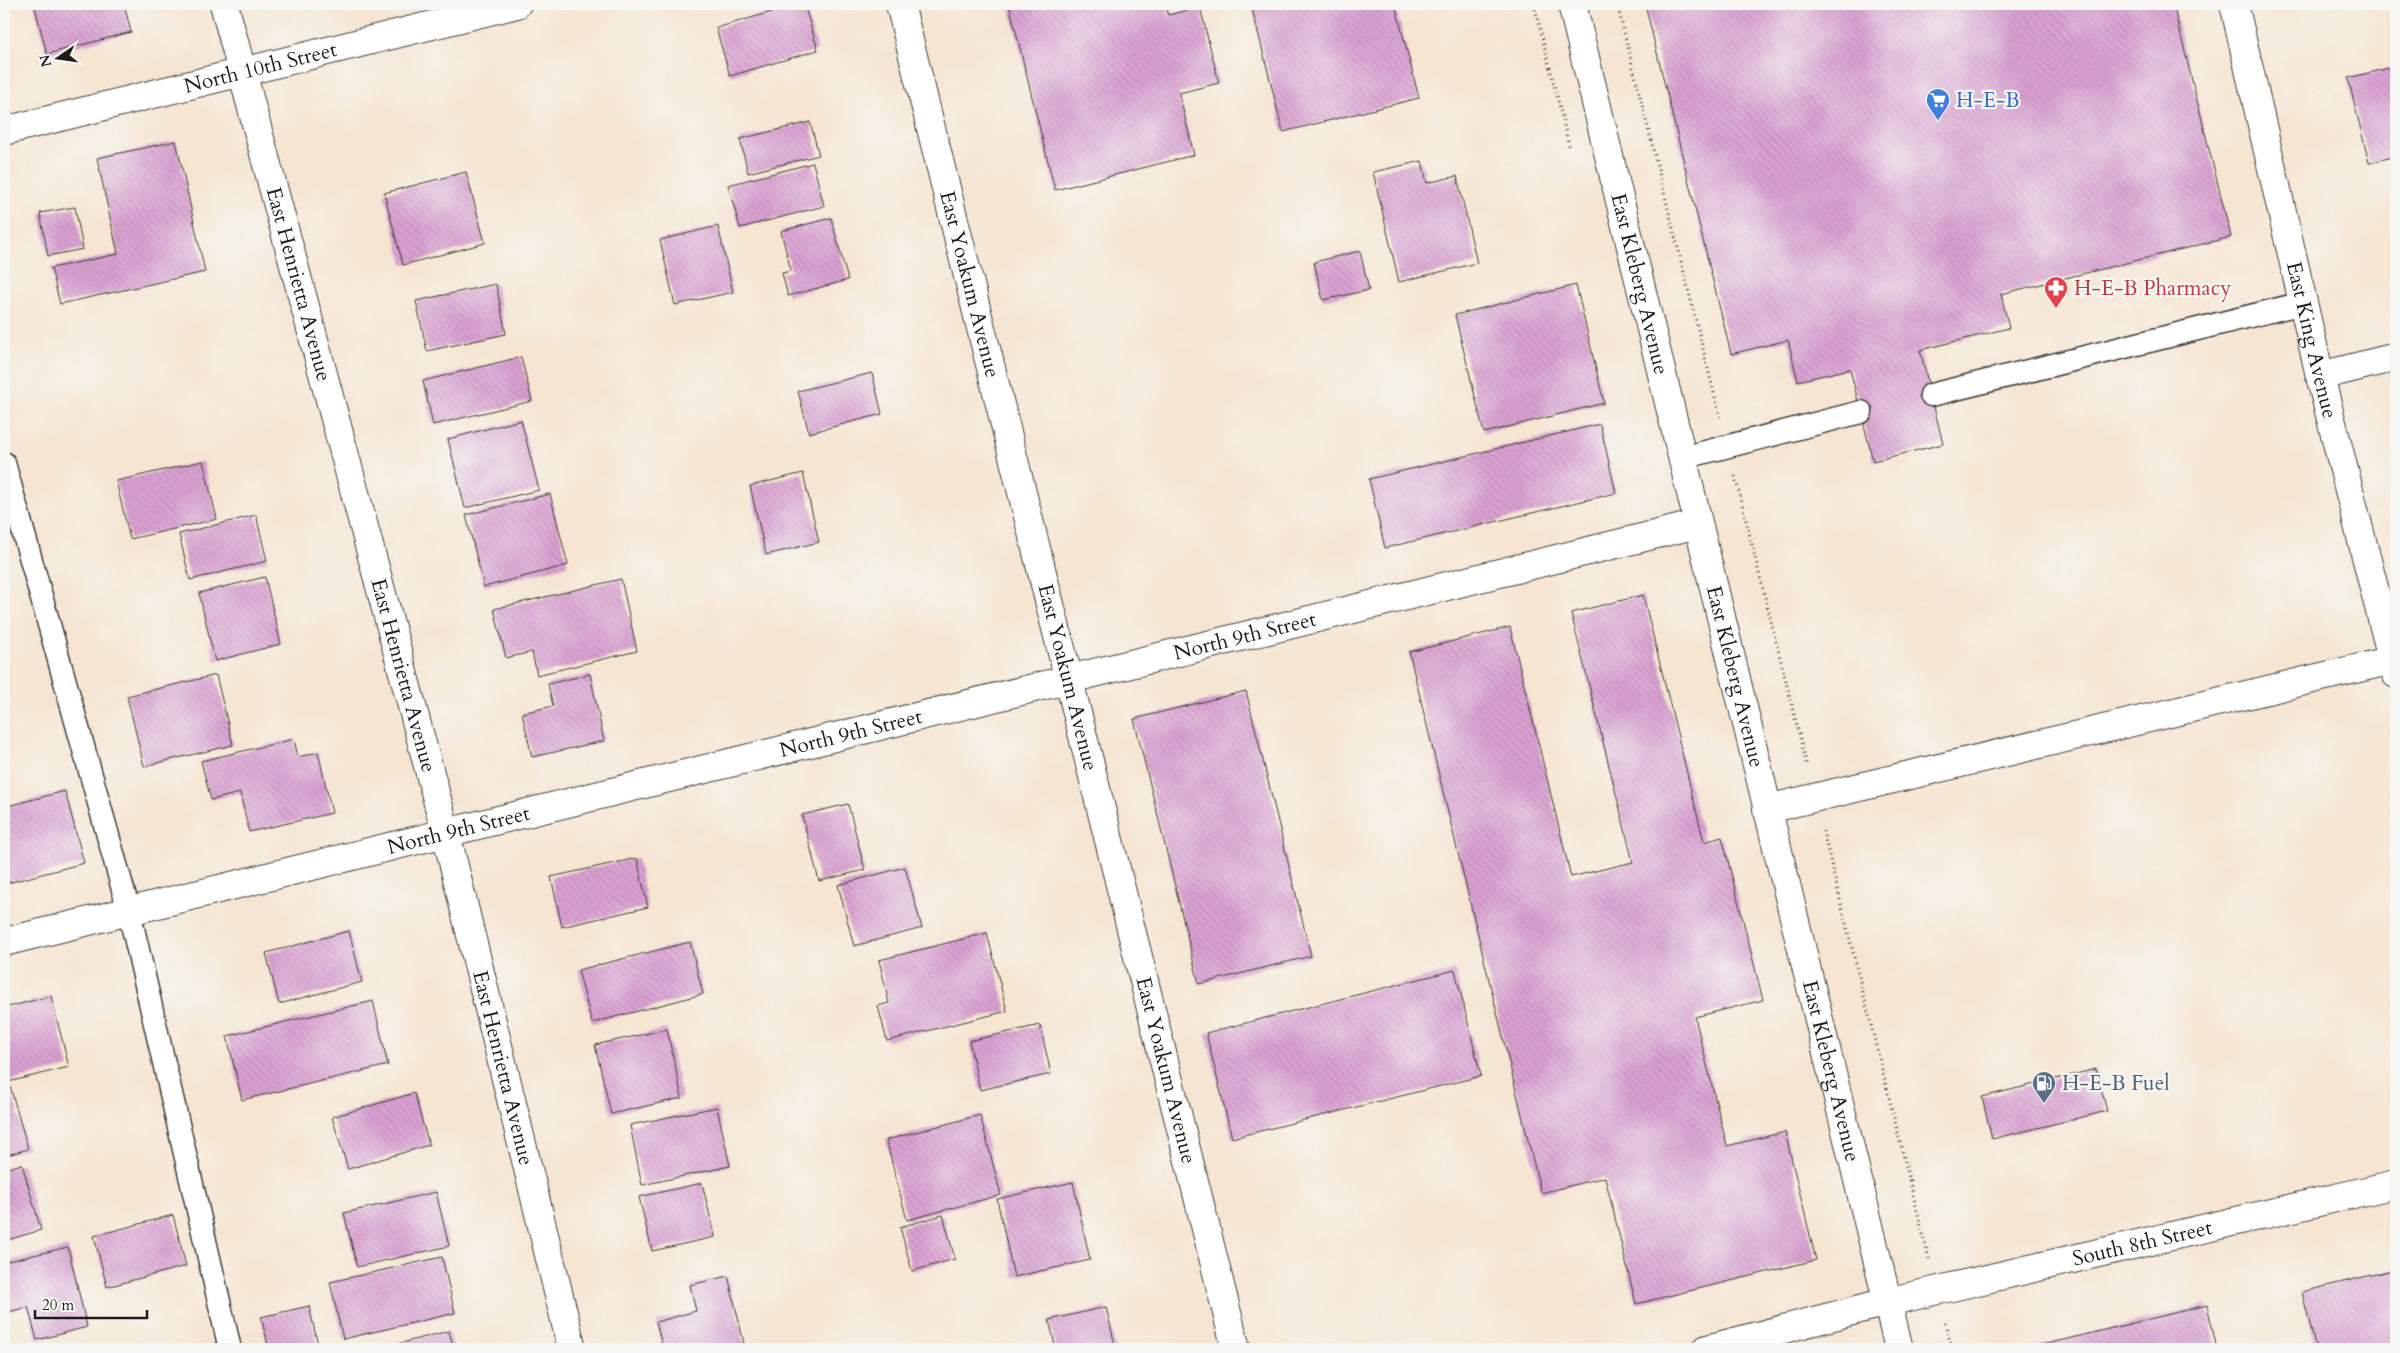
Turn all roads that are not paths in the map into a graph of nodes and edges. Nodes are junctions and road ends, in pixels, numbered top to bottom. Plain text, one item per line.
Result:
1 (224, 4) edge
2 (517, 4) edge
3 (900, 4) edge
4 (1572, 4) edge
5 (2234, 4) edge
6 (241, 73) junction
7 (4, 131) edge
8 (2303, 303) junction
9 (2396, 358) edge
10 (2320, 376) junction
11 (1931, 395) dead end
12 (1861, 412) dead end
13 (1682, 458) junction
14 (4, 463) edge
15 (1698, 524) junction
16 (2394, 667) edge
17 (1068, 679) junction
18 (1767, 808) junction
19 (446, 833) junction
20 (129, 911) junction
21 (4, 942) edge
22 (2396, 1184) edge
23 (1887, 1302) junction
24 (230, 1349) edge
25 (572, 1349) edge
26 (1236, 1349) edge
27 (1707, 1349) edge
28 (1899, 1349) edge

1 - 6 street, East Henrietta Avenue
2 - 6 street, North 10th Street
3 - 17 street, East Yoakum Avenue
4 - 13 street, East Kleberg Avenue
5 - 8 street, East King Avenue
6 - 7 street, North 10th Street
6 - 19 street, East Henrietta Avenue
8 - 10 street, East King Avenue
8 - 11 lane
9 - 10 street
10 - 16 street, East King Avenue
12 - 13 lane
13 - 15 street, East Kleberg Avenue
14 - 20 lane
15 - 17 street, North 9th Street
15 - 18 street, East Kleberg Avenue
16 - 18 street
17 - 19 street, North 9th Street
17 - 26 street, East Yoakum Avenue
18 - 23 street, East Kleberg Avenue
19 - 20 street, North 9th Street
19 - 25 street, East Henrietta Avenue
20 - 21 street, North 9th Street
20 - 24 lane
22 - 23 street, South 8th Street
23 - 27 street, South 8th Street
23 - 28 street, East Kleberg Avenue

